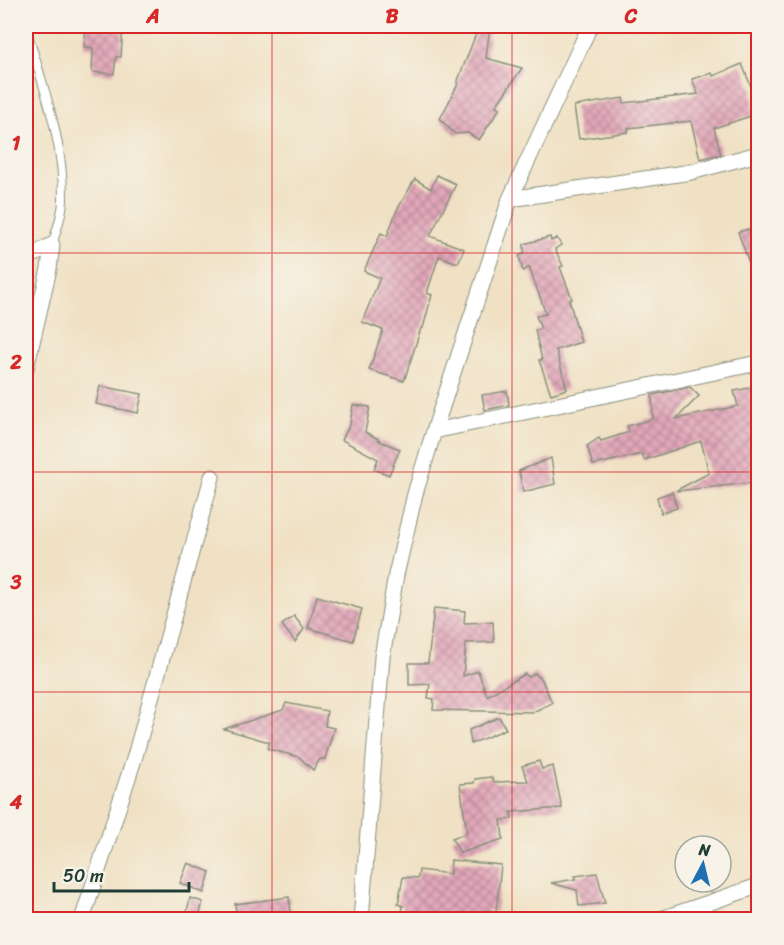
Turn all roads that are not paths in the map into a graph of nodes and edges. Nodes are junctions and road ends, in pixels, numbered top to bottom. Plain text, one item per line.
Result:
1 (590, 26) edge
2 (26, 27) edge
3 (759, 154) edge
4 (510, 199) junction
5 (52, 245) junction
6 (26, 257) edge
7 (759, 363) edge
8 (26, 368) edge
9 (434, 431) junction
10 (212, 477) dead end
11 (759, 886) edge
12 (82, 920) edge
13 (361, 920) edge
14 (657, 920) edge

1 - 4 street
2 - 5 lane
3 - 4 street
4 - 9 street
5 - 6 street
5 - 8 street
7 - 9 street
9 - 13 street
10 - 12 street
11 - 14 street

